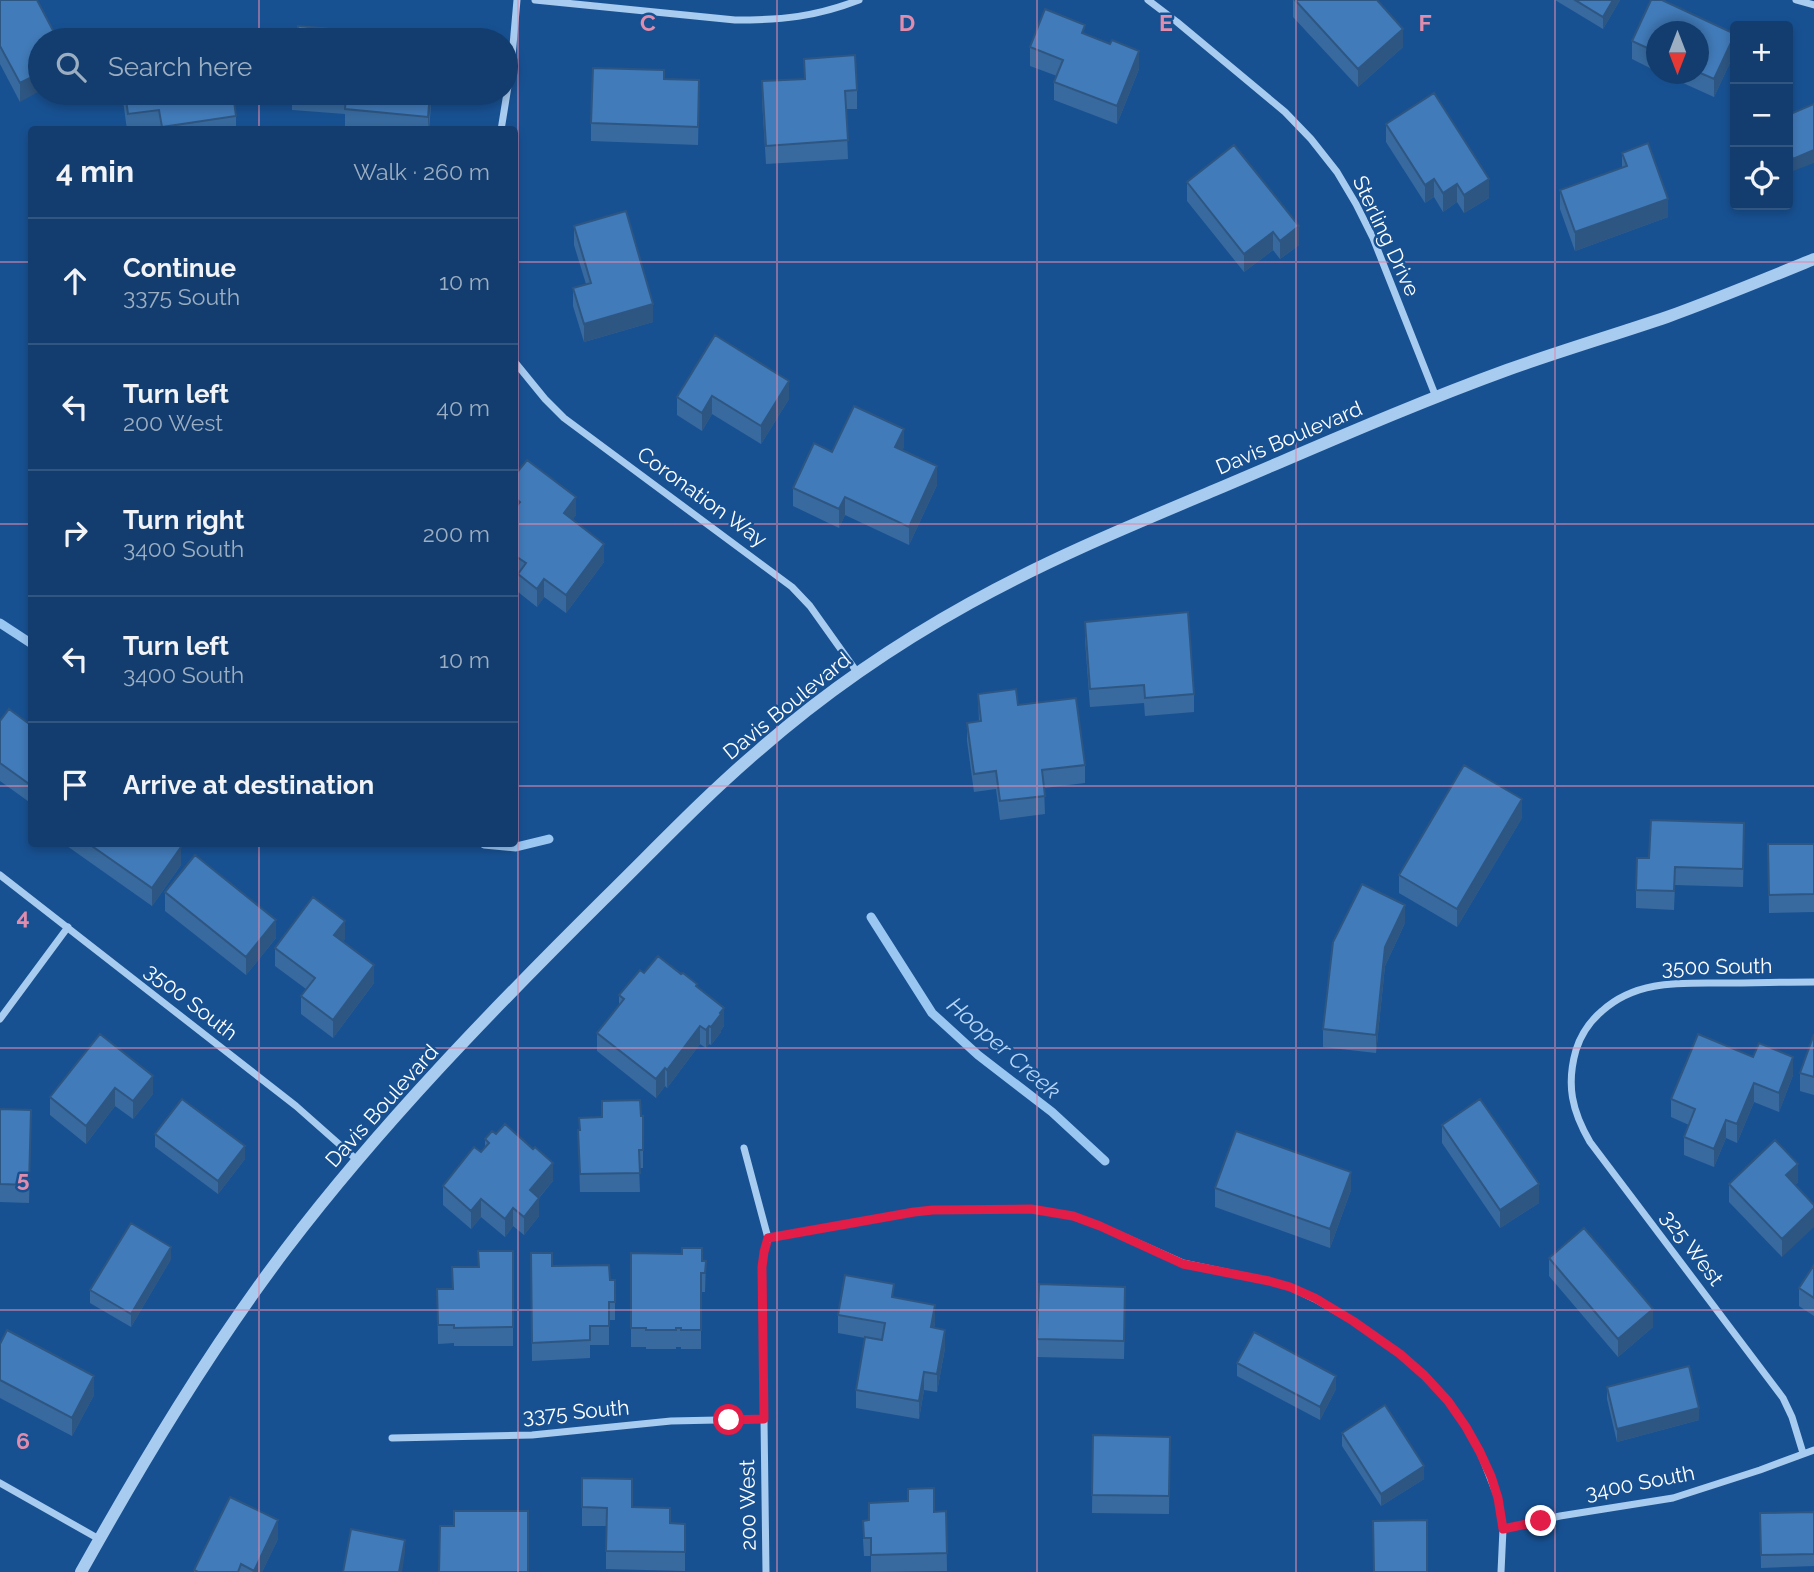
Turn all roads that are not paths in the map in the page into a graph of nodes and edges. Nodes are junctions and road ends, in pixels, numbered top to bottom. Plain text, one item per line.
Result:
1 (517, 0) edge
2 (535, 0) edge
3 (859, 0) edge
4 (1148, 0) edge
5 (1796, 0) edge
6 (1814, 5) edge
7 (515, 28) edge
8 (505, 105) edge
9 (502, 126) edge
10 (1814, 259) edge
11 (518, 366) edge
12 (1436, 397) junction
13 (857, 672) junction
14 (0, 875) edge
15 (68, 928) junction
16 (1814, 982) edge
17 (0, 1018) edge
18 (1573, 1060) joint
19 (744, 1148) dead end
20 (357, 1160) junction
21 (768, 1238) junction
22 (764, 1419) junction
23 (392, 1438) dead end
24 (1814, 1450) edge
25 (1804, 1453) junction
26 (0, 1483) edge
27 (1503, 1529) junction
28 (99, 1539) junction
29 (81, 1572) edge
30 (766, 1572) edge
31 (1502, 1572) edge

1 - 7 street
2 - 3 street
4 - 12 street, Sterling Drive
5 - 6 street
8 - 9 street
10 - 12 street, Davis Boulevard
11 - 13 street, Coronation Way
12 - 13 street, Davis Boulevard
13 - 20 street, Davis Boulevard
14 - 15 street, 3500 South
15 - 17 street
15 - 20 street, 3500 South
16 - 18 street, 3500 South
18 - 25 street, 325 West
19 - 21 street, 200 West
20 - 28 street, Davis Boulevard
21 - 22 street, 200 West
21 - 27 street
22 - 23 street, 3375 South
22 - 30 street, 200 West
24 - 25 street, 3400 South
25 - 27 street, 3400 South
26 - 28 street
27 - 31 street
28 - 29 street, Davis Boulevard

